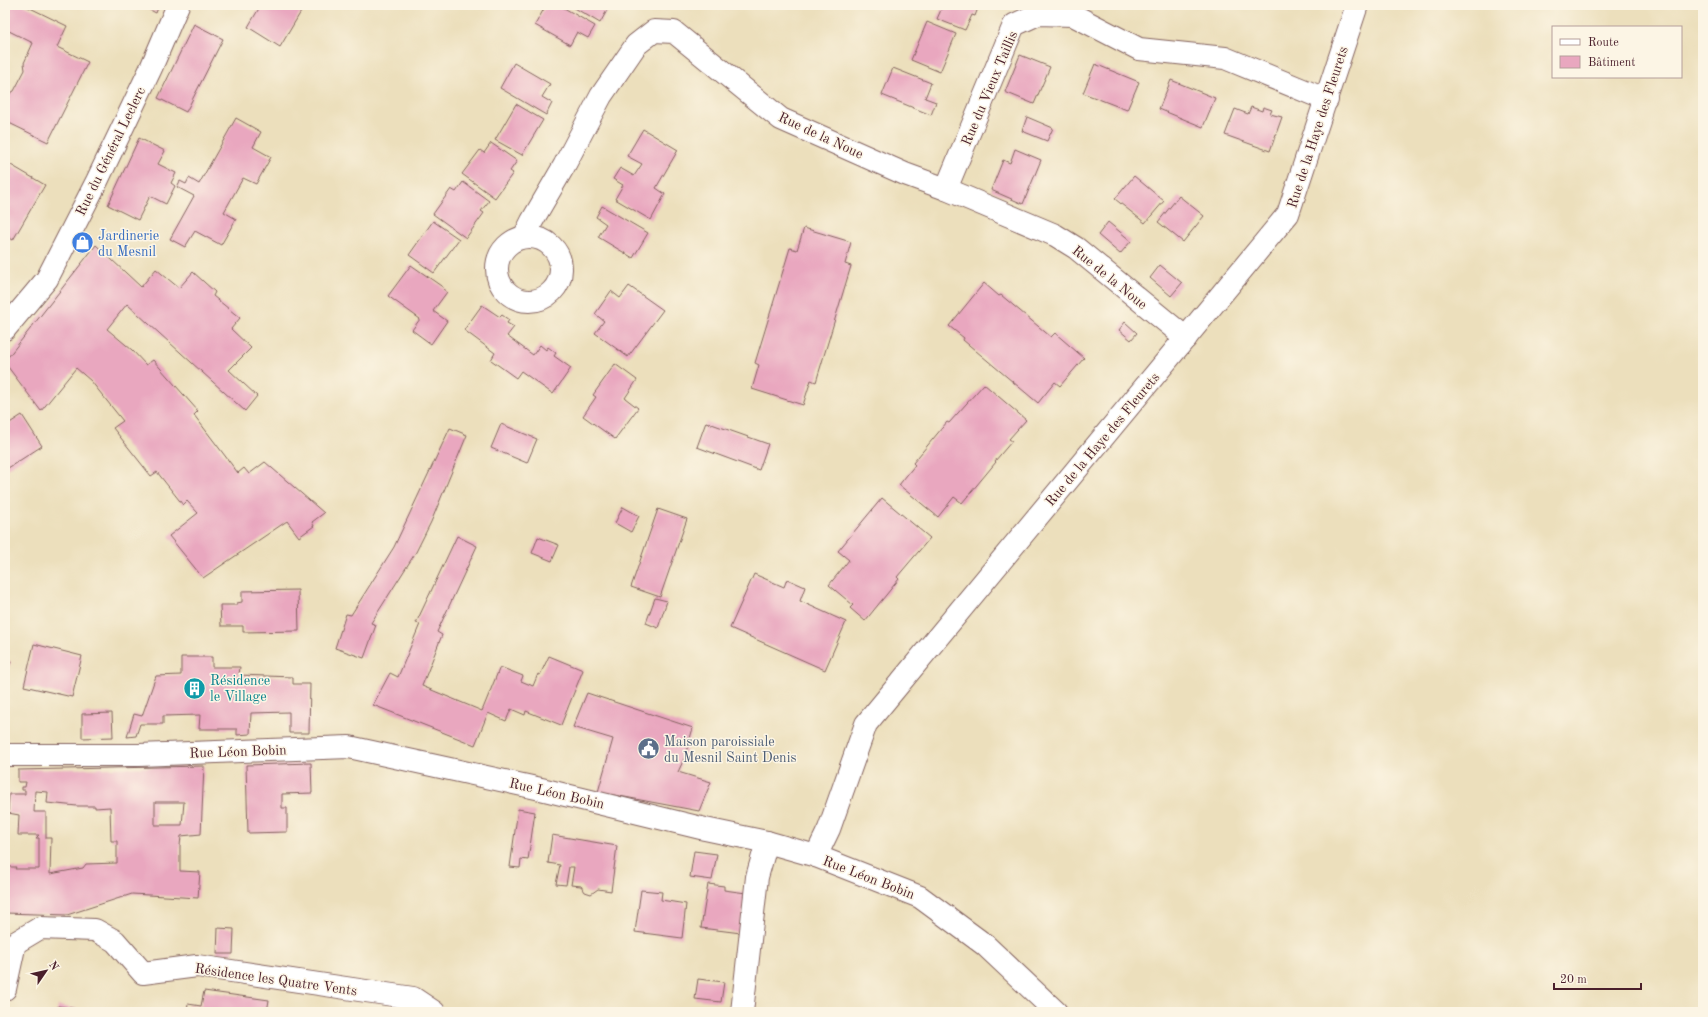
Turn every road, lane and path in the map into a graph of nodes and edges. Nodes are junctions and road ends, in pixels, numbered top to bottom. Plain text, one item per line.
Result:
1 (178, 5) edge
2 (1357, 5) edge
3 (1327, 100) junction
4 (946, 190) junction
5 (524, 237) dead end
6 (5, 329) edge
7 (1186, 338) junction
8 (5, 755) edge
9 (767, 842) junction
10 (816, 856) junction
11 (5, 989) edge
12 (434, 1012) edge
13 (742, 1012) edge
14 (1056, 1012) edge

1 - 6 street, Rue du Général Leclerc
2 - 3 street, Rue de la Haye des Fleurets
3 - 4 street, Rue du Vieux Taillis
3 - 7 street, Rue de la Haye des Fleurets
4 - 5 street, Rue de la Noue
4 - 7 street, Rue de la Noue
7 - 10 street, Rue de la Haye des Fleurets
8 - 9 street, Rue Léon Bobin
9 - 10 street, Rue Léon Bobin
9 - 13 street
10 - 14 street, Rue Léon Bobin
11 - 12 street, Résidence les Quatre Vents

